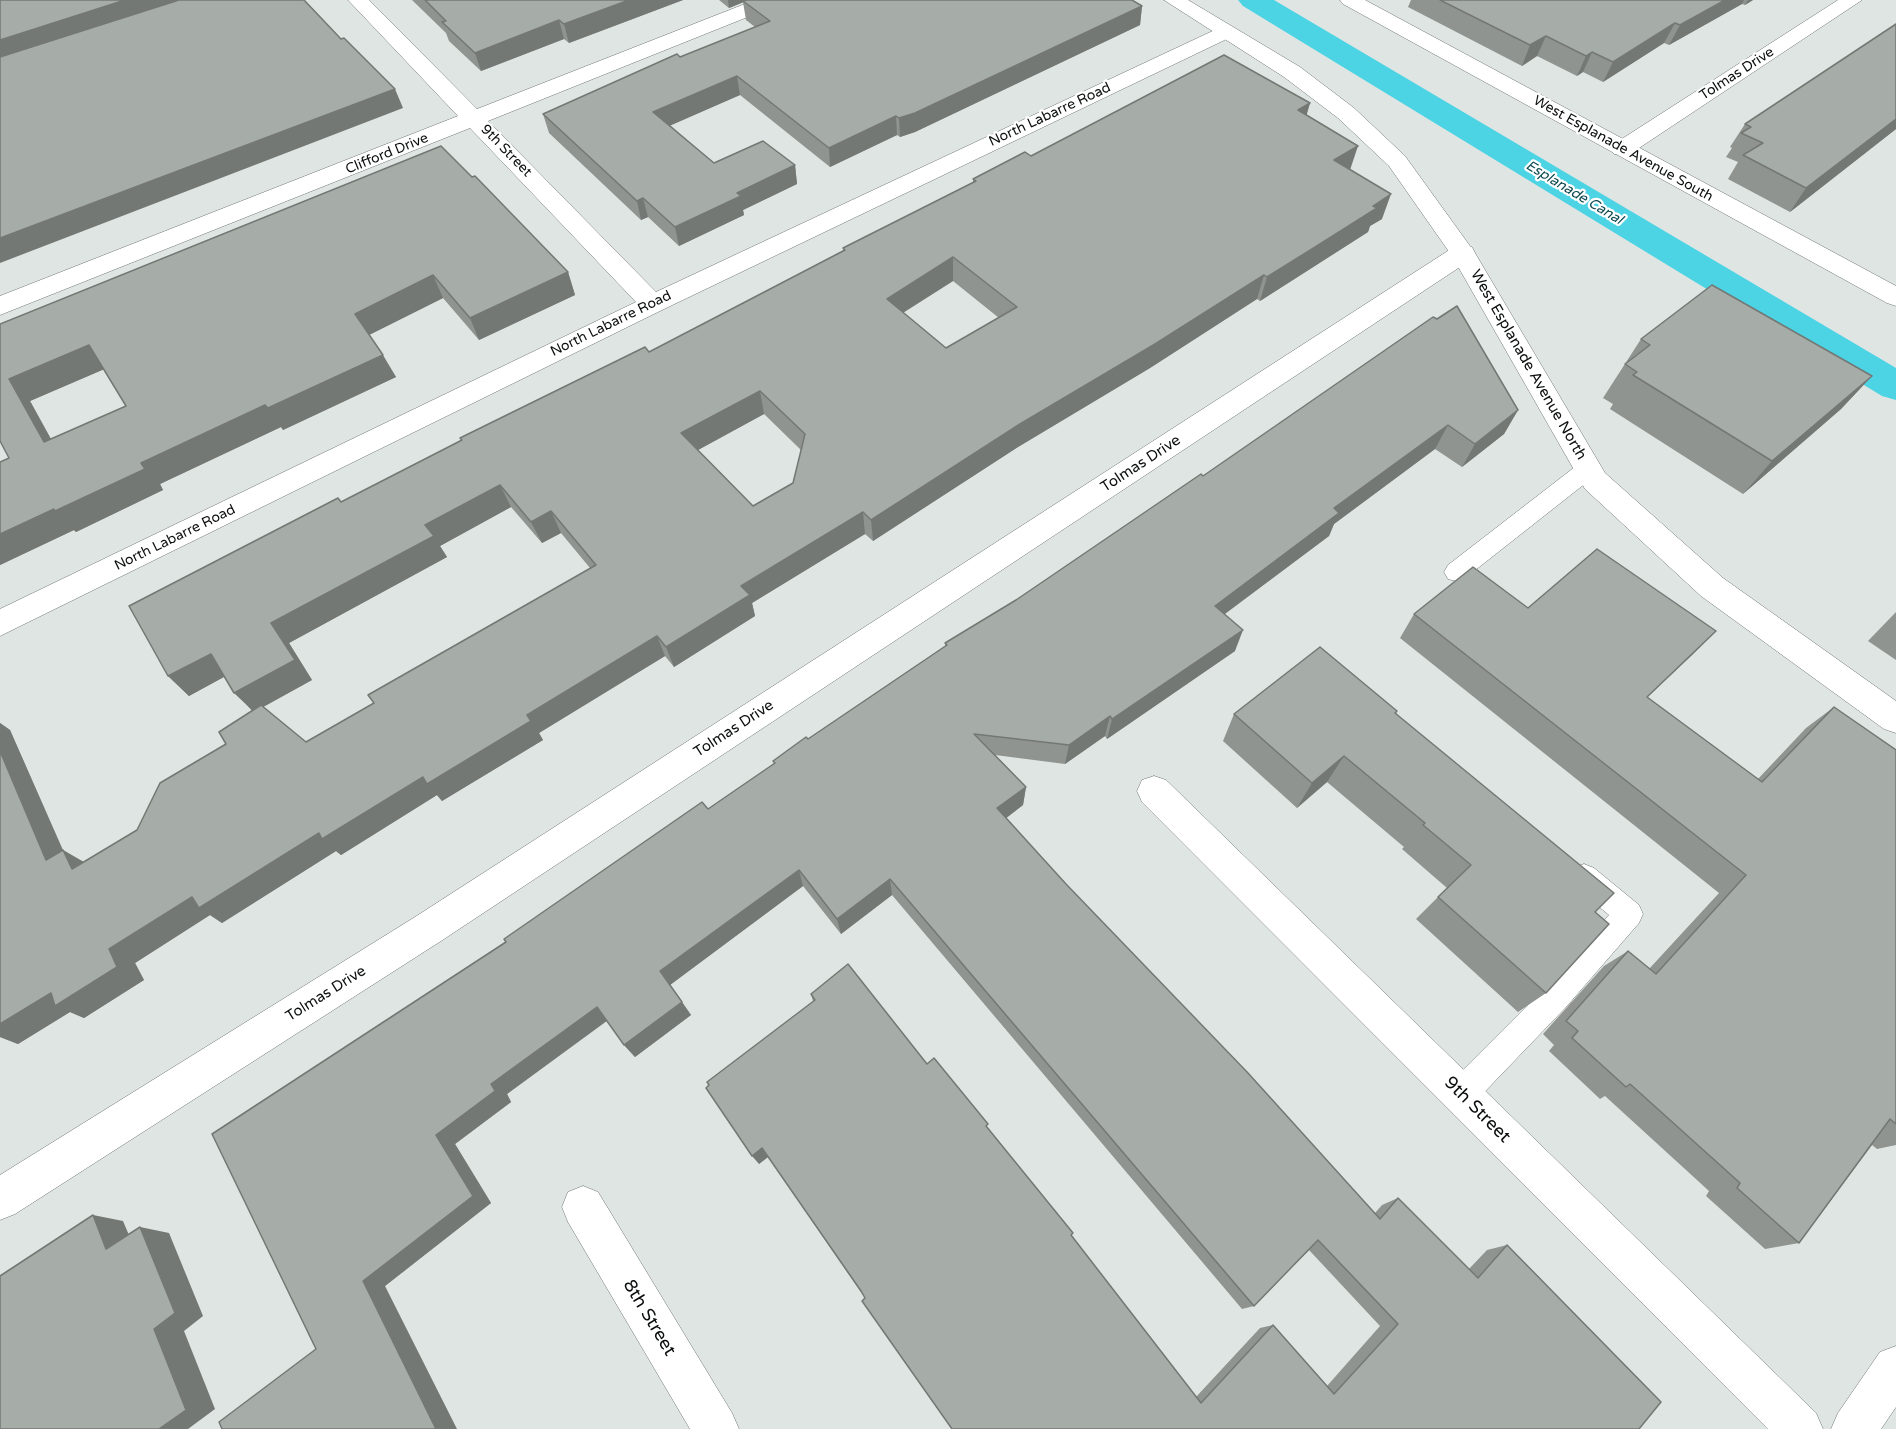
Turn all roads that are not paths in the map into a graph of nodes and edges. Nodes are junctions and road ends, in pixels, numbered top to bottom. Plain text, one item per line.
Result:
1 (358, 0) edge
2 (773, 0) edge
3 (1350, 0) edge
4 (1852, 0) edge
5 (1177, 1) edge
6 (1226, 32) junction
7 (475, 119) junction
8 (1622, 149) junction
9 (1463, 253) junction
10 (1896, 297) edge
11 (653, 304) junction
12 (0, 306) edge
13 (1588, 469) junction
14 (1456, 572) dead end
15 (0, 623) edge
16 (1896, 720) edge
17 (1154, 791) dead end
18 (1562, 859) edge
19 (1461, 1094) junction
20 (0, 1199) edge
21 (583, 1207) dead end
22 (1896, 1368) edge
23 (716, 1429) edge
24 (1800, 1429) edge
25 (1854, 1429) edge

1 - 7 street, 9th Street
2 - 7 street, Clifford Drive
3 - 8 street, West Esplanade Avenue South
4 - 8 street, Tolmas Drive
5 - 6 street, West Esplanade Avenue North
6 - 9 street, West Esplanade Avenue North
6 - 11 street, North Labarre Road
7 - 11 street, 9th Street
7 - 12 street, Clifford Drive
8 - 10 street, West Esplanade Avenue South
9 - 13 street, West Esplanade Avenue North
9 - 20 street, Tolmas Drive
11 - 15 street, North Labarre Road
13 - 14 lane
13 - 16 street, West Esplanade Avenue North
17 - 19 street, 9th Street
18 - 19 lane
19 - 24 street, 9th Street
21 - 23 street, 8th Street
22 - 25 street

